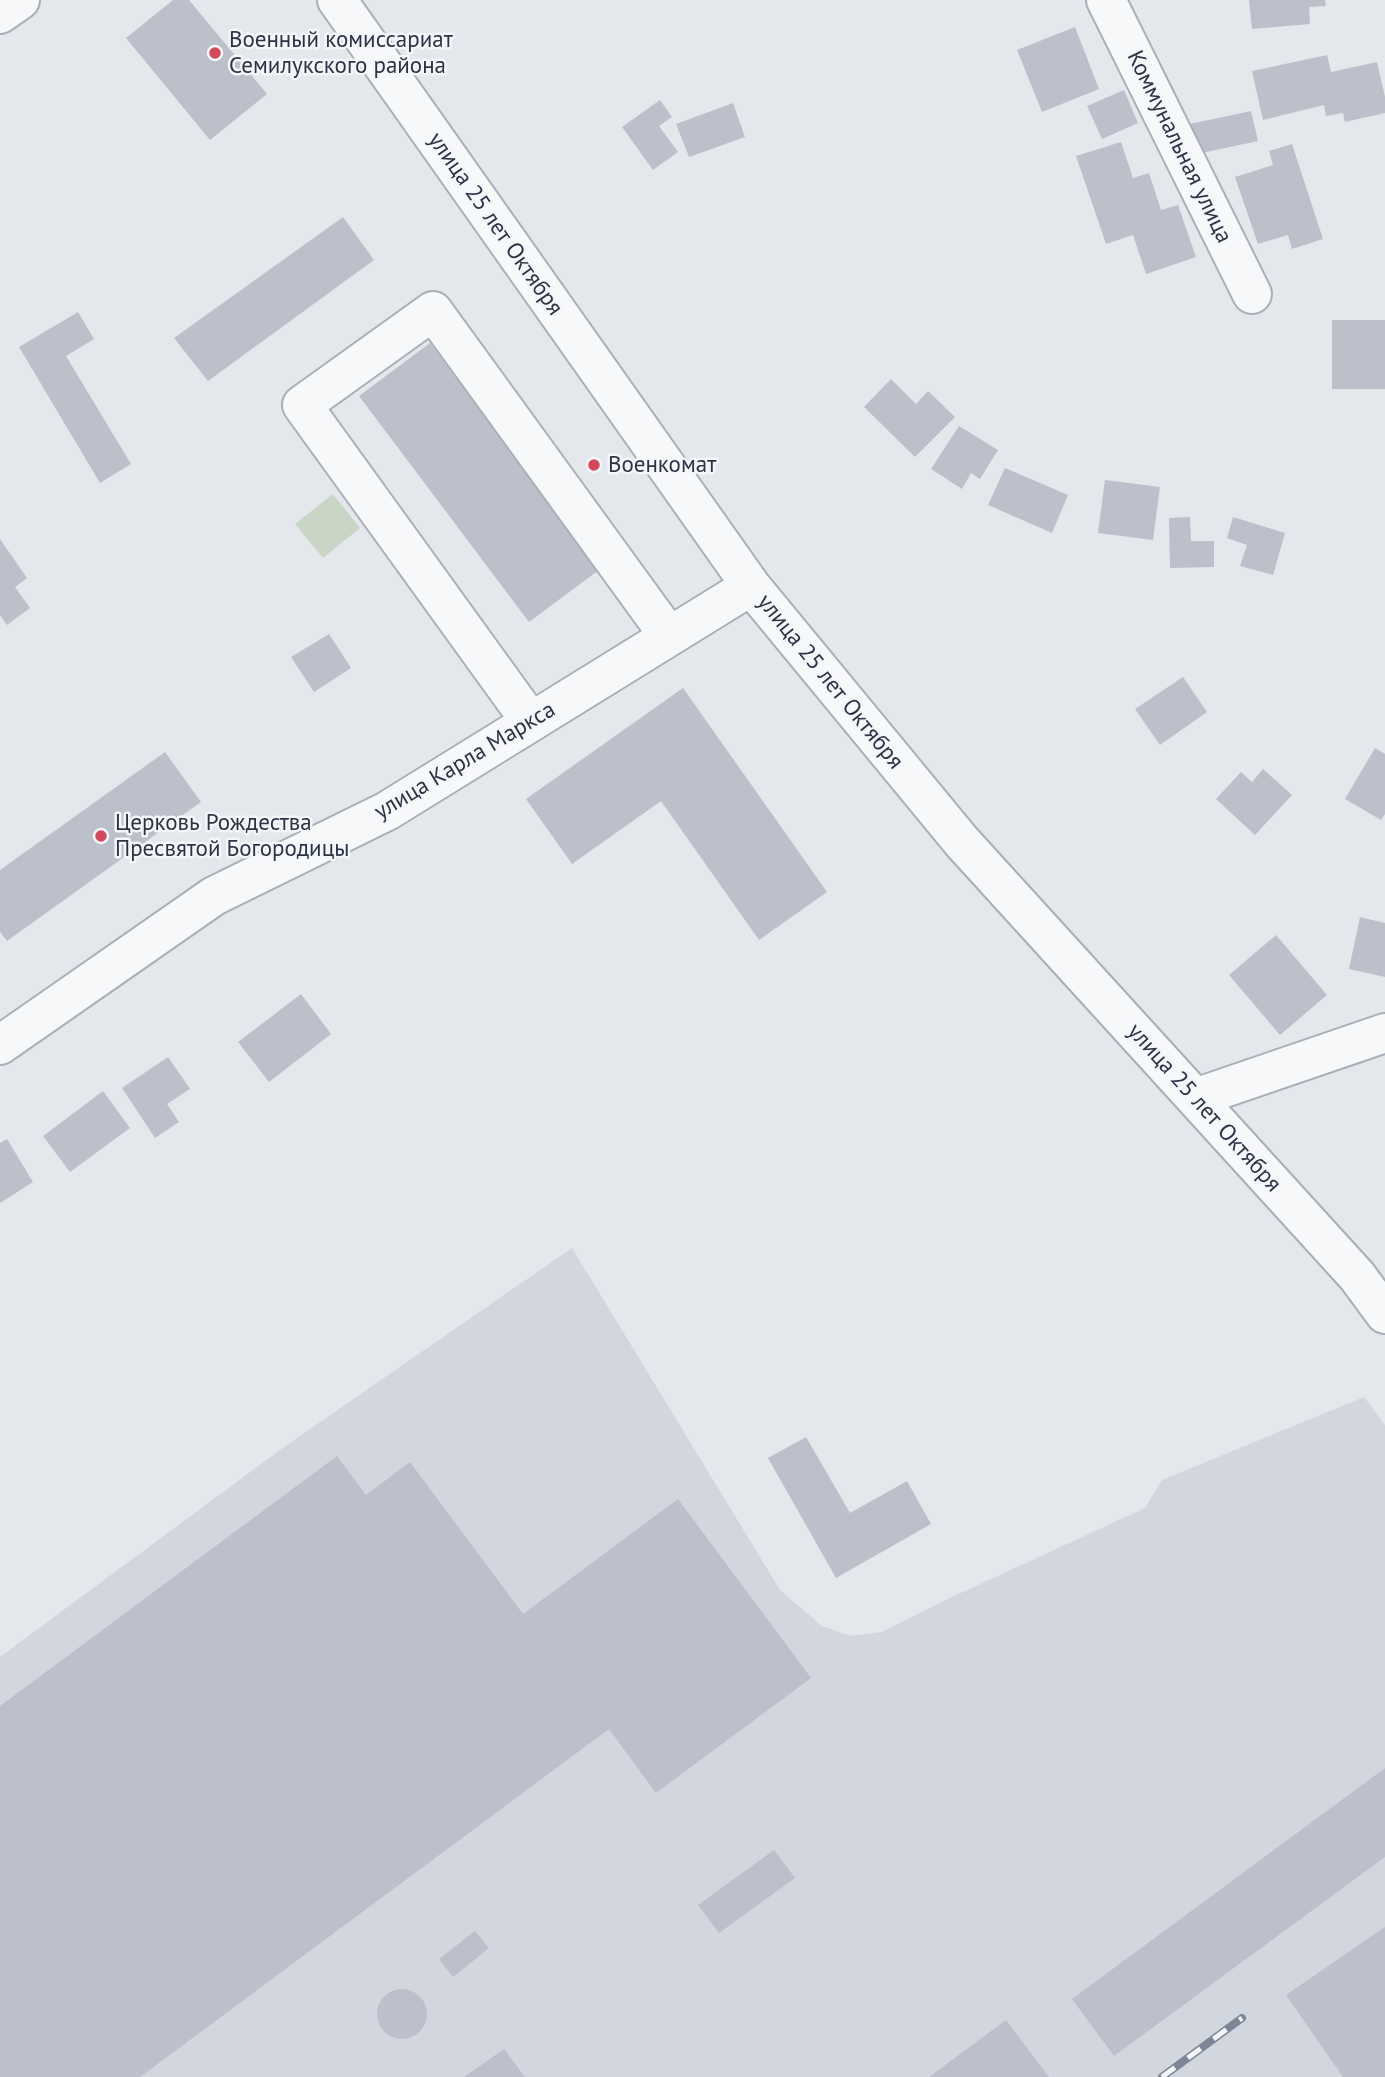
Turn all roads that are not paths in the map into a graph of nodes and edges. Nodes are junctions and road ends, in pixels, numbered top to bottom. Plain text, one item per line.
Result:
1 (20, 0) edge
2 (337, 0) edge
3 (1106, 0) edge
4 (0, 14) edge
5 (1252, 293) dead end
6 (751, 586) junction
7 (668, 636) junction
8 (531, 722) junction
9 (1385, 1033) edge
10 (0, 1045) edge
11 (1195, 1098) junction
12 (1381, 1303) edge

1 - 4 street
2 - 6 street, улица 25 лет Октября
3 - 5 street, Коммунальная улица
6 - 7 street, улица Карла Маркса
6 - 11 street, улица 25 лет Октября
7 - 8 street, улица Карла Маркса
7 - 8 street
8 - 10 street, улица Карла Маркса
9 - 11 street
11 - 12 street, улица 25 лет Октября

